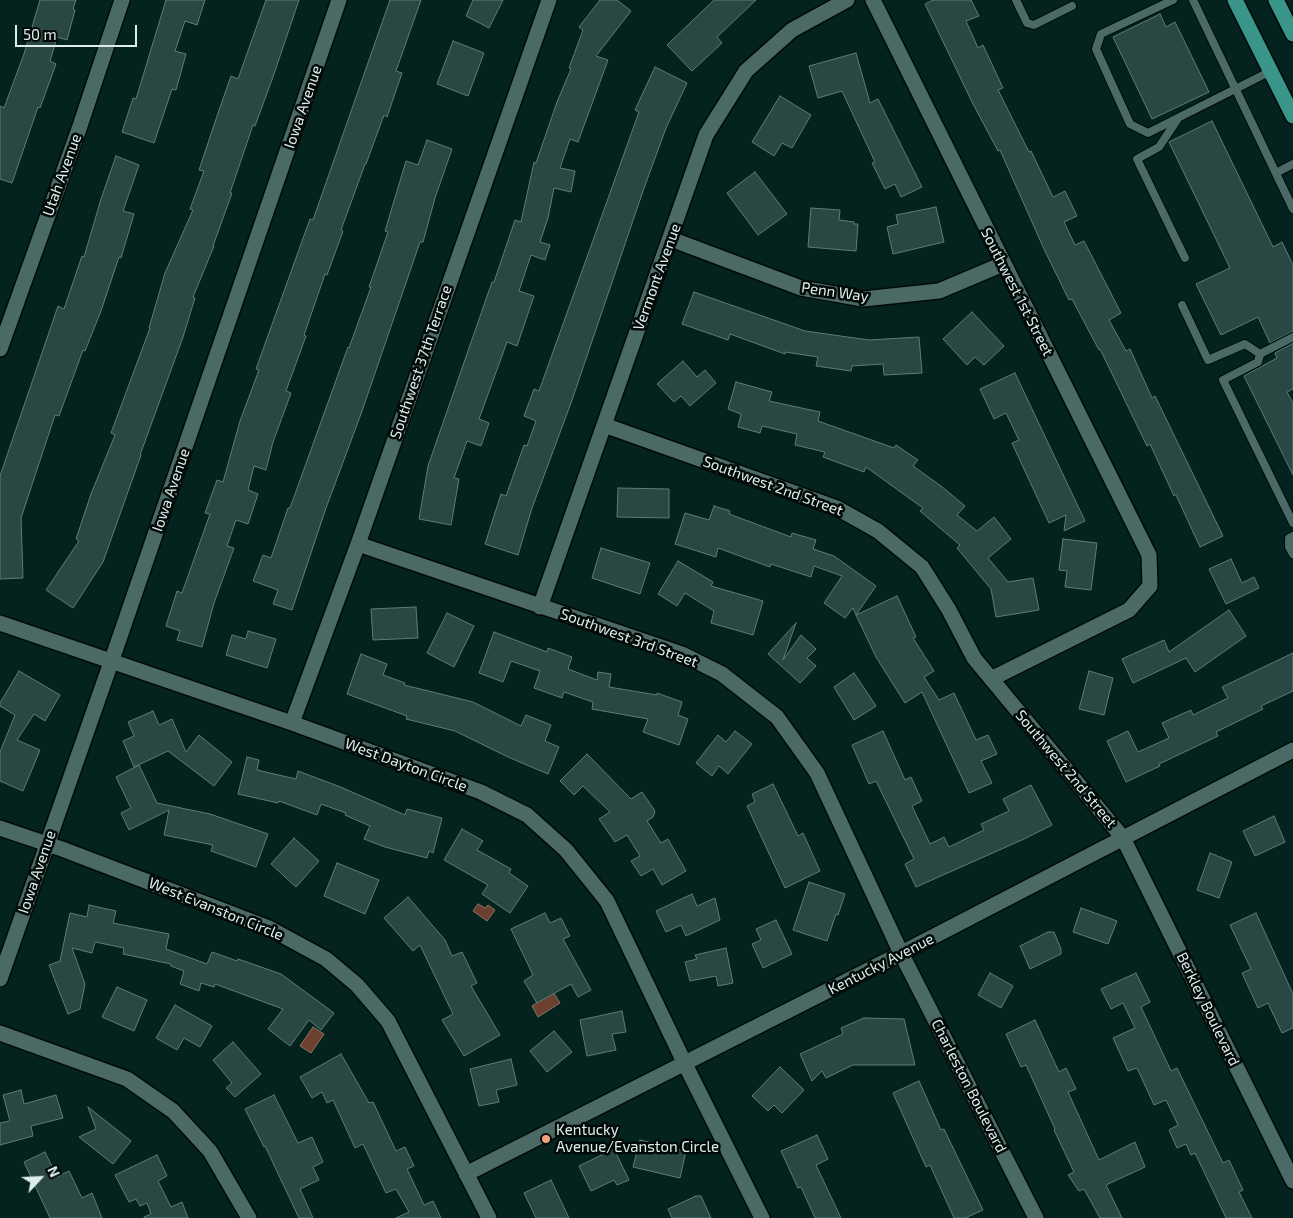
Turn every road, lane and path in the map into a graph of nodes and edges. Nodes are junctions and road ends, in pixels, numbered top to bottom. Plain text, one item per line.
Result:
1 (122, 0) edge
2 (340, 0) edge
3 (549, 0) edge
4 (847, 0) edge
5 (873, 0) edge
6 (1016, 0) edge
7 (1173, 0) edge
8 (1193, 0) edge
9 (1235, 0) edge
10 (1276, 0) edge
11 (1072, 6) dead end
12 (1293, 34) edge
13 (1271, 71) junction
14 (1236, 90) junction
15 (1293, 116) edge
16 (1178, 119) junction
17 (1293, 164) edge
18 (1276, 173) junction
19 (1293, 209) edge
20 (671, 239) junction
21 (1185, 258) dead end
22 (1003, 264) junction
23 (1182, 305) dead end
24 (1293, 337) edge
25 (0, 349) edge
26 (1260, 354) junction
27 (604, 425) junction
28 (1293, 523) edge
29 (1293, 536) edge
30 (358, 544) junction
31 (1293, 554) edge
32 (540, 607) junction
33 (0, 623) edge
34 (112, 661) junction
35 (991, 679) junction
36 (292, 723) junction
37 (1293, 750) edge
38 (0, 828) edge
39 (1122, 838) junction
40 (47, 844) junction
41 (901, 953) junction
42 (0, 979) edge
43 (0, 1033) edge
44 (685, 1064) junction
45 (466, 1174) junction
46 (1293, 1181) edge
47 (249, 1218) edge
48 (489, 1218) edge
49 (762, 1218) edge
50 (1036, 1218) edge

1 - 25 street, Utah Avenue
2 - 34 street, Iowa Avenue
3 - 30 street, Southwest 37th Terrace
4 - 20 street, Vermont Avenue
5 - 22 street, Southwest 1st Street
6 - 11 lane
7 - 16 lane
8 - 14 lane
9 - 13 main road
10 - 12 main road
13 - 14 lane
13 - 15 main road
14 - 16 lane
14 - 18 lane
16 - 21 lane
17 - 18 lane
18 - 19 lane
20 - 22 street, Penn Way
20 - 27 street, Vermont Avenue
22 - 35 street, Southwest 1st Street
23 - 26 lane
24 - 26 lane
26 - 28 lane
27 - 32 street, Vermont Avenue
27 - 35 street, Southwest 2nd Street
29 - 31 lane
30 - 32 street, Southwest 3rd Street
30 - 36 street, Southwest 37th Terrace
32 - 41 street, Southwest 3rd Street
33 - 34 street, West Dayton Circle
34 - 36 street, West Dayton Circle
34 - 40 street, Iowa Avenue
35 - 39 street, Southwest 2nd Street
36 - 44 street, West Dayton Circle
37 - 39 street, Kentucky Avenue
38 - 40 street, West Evanston Circle
39 - 41 street, Kentucky Avenue
39 - 46 street, Berkley Boulevard
40 - 42 street, Iowa Avenue
40 - 45 street, West Evanston Circle
41 - 44 street, Kentucky Avenue
41 - 50 street, Charleston Boulevard
43 - 47 street
44 - 45 street, Kentucky Avenue
44 - 49 street, West Dayton Circle
45 - 48 street, West Evanston Circle

